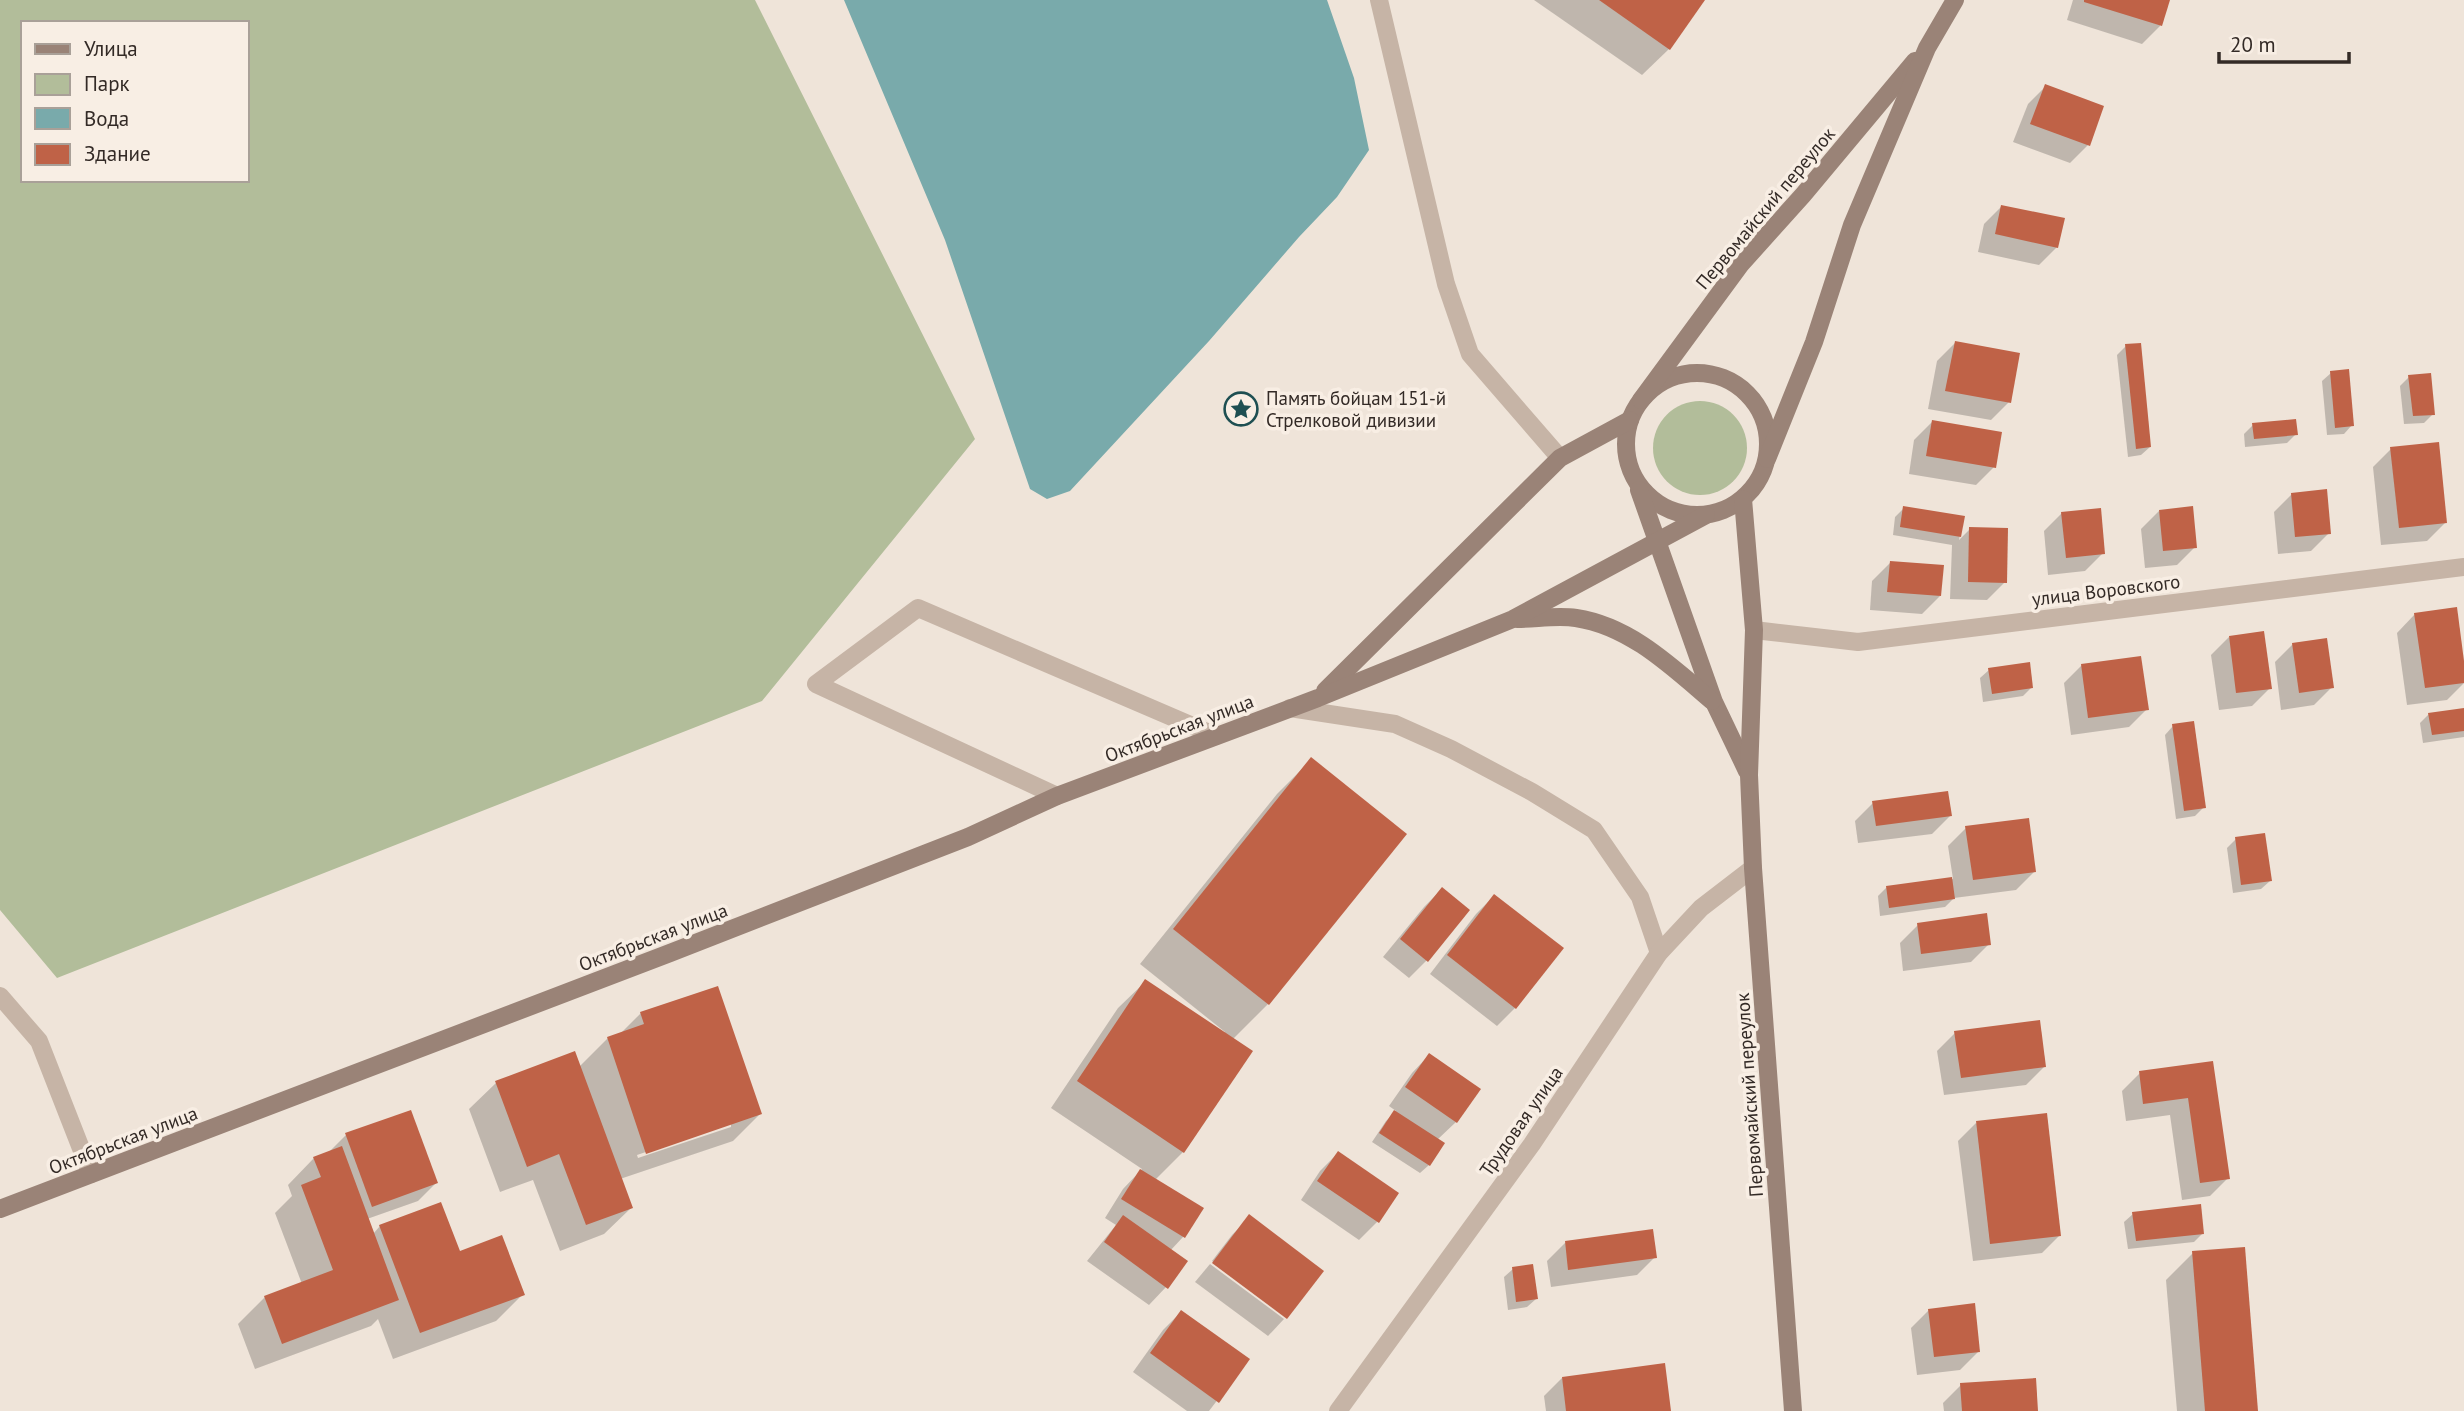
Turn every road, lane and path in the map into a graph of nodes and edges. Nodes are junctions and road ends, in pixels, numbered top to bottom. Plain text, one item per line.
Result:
1 (1379, 0) edge
2 (1955, 0) edge
3 (1927, 48) junction
4 (1641, 400) junction
5 (1630, 420) junction
6 (1560, 458) junction
7 (1768, 459) junction
8 (1635, 481) junction
9 (1743, 499) junction
10 (1706, 515) junction
11 (1657, 540) junction
12 (2464, 567) edge
13 (1513, 619) junction
14 (1754, 630) junction
15 (1318, 698) junction
16 (1714, 702) junction
17 (1290, 708) junction
18 (1216, 736) junction
19 (1749, 775) junction
20 (1057, 796) junction
21 (1753, 868) junction
22 (1659, 953) junction
23 (0, 996) edge
24 (91, 1174) junction
25 (0, 1209) edge
26 (1338, 1411) edge
27 (1793, 1411) edge

1 - 6 street
2 - 3 street, Первомайский переулок
3 - 4 street, Первомайский переулок
3 - 7 street, Первомайский переулок
4 - 5 street
4 - 7 street
5 - 6 street, Октябрьская улица
5 - 8 street
6 - 15 street, Октябрьская улица
7 - 9 street
8 - 10 street
8 - 11 street, Первомайский переулок
9 - 10 street
9 - 14 street, Первомайский переулок
10 - 11 street, Октябрьская улица
11 - 13 street, Октябрьская улица
11 - 16 street, Первомайский переулок
12 - 14 street, улица Воровского
13 - 15 street, Октябрьская улица
13 - 16 street, Октябрьская улица
14 - 19 street, Первомайский переулок
15 - 17 street, Октябрьская улица
16 - 19 street, Первомайский переулок
17 - 18 street, Октябрьская улица
17 - 22 street
18 - 20 street, Октябрьская улица
18 - 20 street
19 - 21 street, Первомайский переулок
20 - 24 street, Октябрьская улица
21 - 22 street, Трудовая улица
21 - 27 street, Первомайский переулок
22 - 26 street, Трудовая улица
23 - 24 street
24 - 25 street, Октябрьская улица

